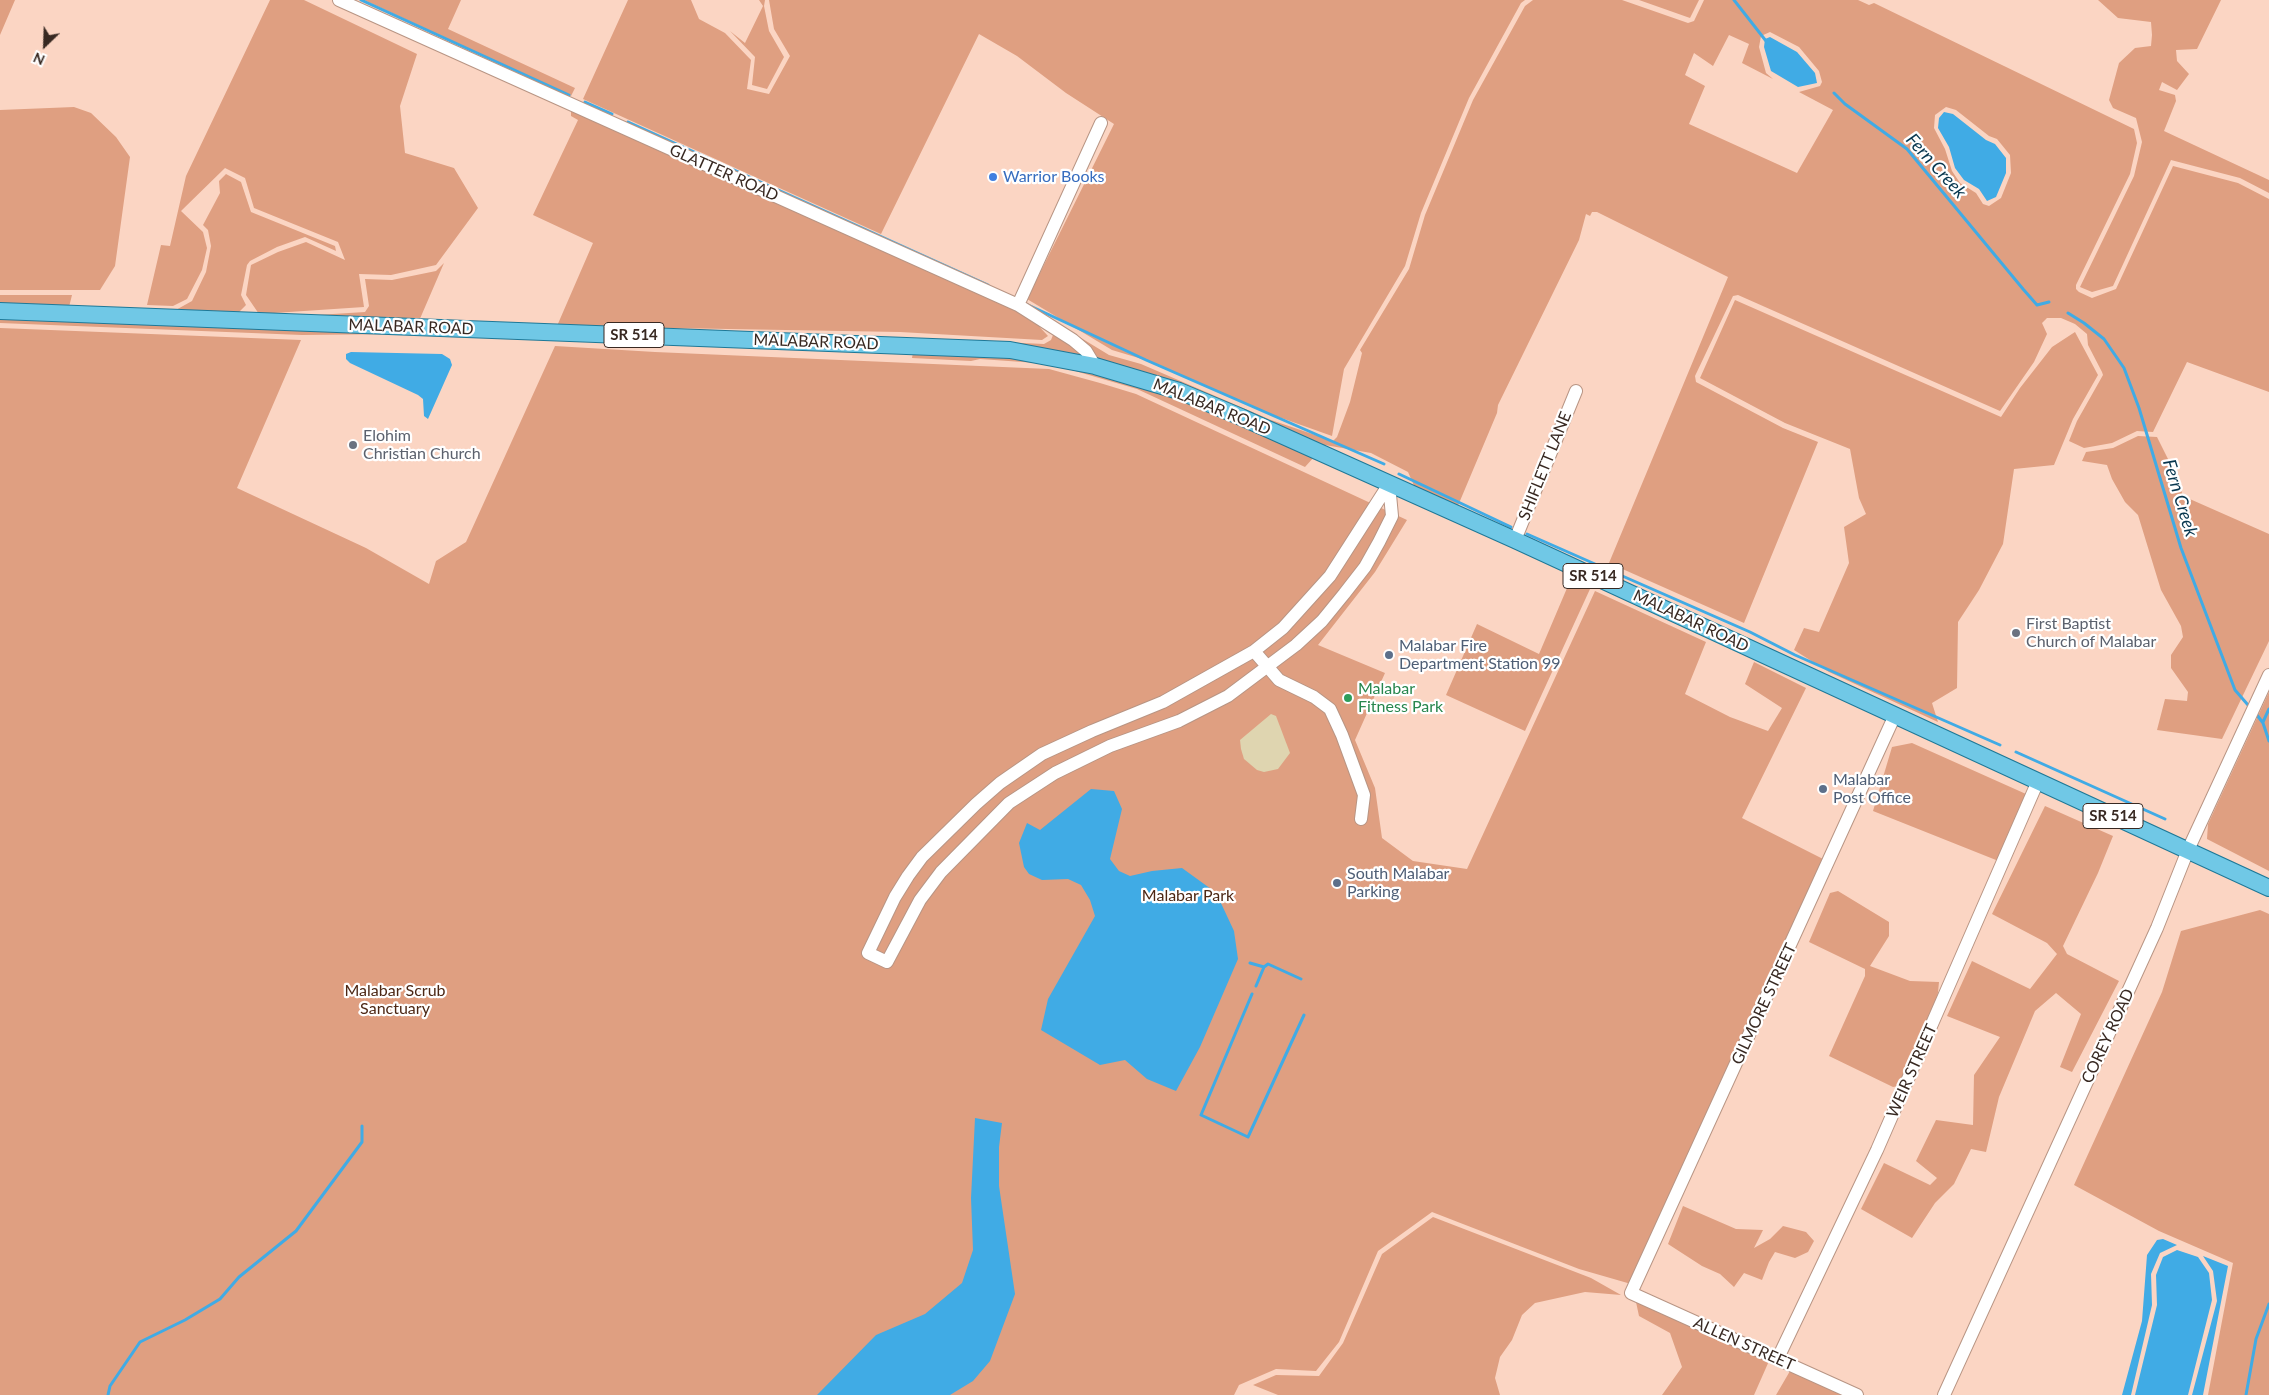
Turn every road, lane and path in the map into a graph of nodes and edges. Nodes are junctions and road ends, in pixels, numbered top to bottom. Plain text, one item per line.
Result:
1 (339, 0) edge
2 (1101, 123) dead end
3 (1018, 305) junction
4 (0, 311) edge
5 (1095, 366) junction
6 (1576, 391) dead end
7 (1389, 484) junction
8 (1515, 540) junction
9 (1254, 651) junction
10 (1267, 667) junction
11 (2269, 675) edge
12 (1143, 711) junction
13 (1895, 715) junction
14 (1152, 732) junction
15 (2038, 781) junction
16 (1000, 783) junction
17 (1009, 803) junction
18 (1361, 819) dead end
19 (2188, 850) junction
20 (2269, 888) edge
21 (1631, 1293) joint
22 (1778, 1358) junction
23 (1857, 1395) edge
24 (1944, 1395) edge

1 - 3 street, GLATTER ROAD
2 - 3 street
3 - 5 street, GLATTER ROAD
4 - 5 main road, MALABAR ROAD / SR 514
5 - 7 main road, MALABAR ROAD / SR 514
6 - 8 street, SHIFLETT LANE
7 - 8 main road, MALABAR ROAD / SR 514
7 - 9 street
7 - 10 street
8 - 13 main road, MALABAR ROAD / SR 514
9 - 10 street
9 - 12 street
10 - 14 street
10 - 18 street
11 - 19 street, COREY ROAD
12 - 14 street
12 - 16 street
13 - 15 main road, MALABAR ROAD / SR 514
13 - 21 street, GILMORE STREET
14 - 17 street
15 - 19 main road, MALABAR ROAD / SR 514
15 - 22 street, WEIR STREET
16 - 17 street
16 - 17 street
19 - 20 main road, MALABAR ROAD / SR 514
19 - 24 street, COREY ROAD
21 - 22 street, ALLEN STREET
22 - 23 street, ALLEN STREET

